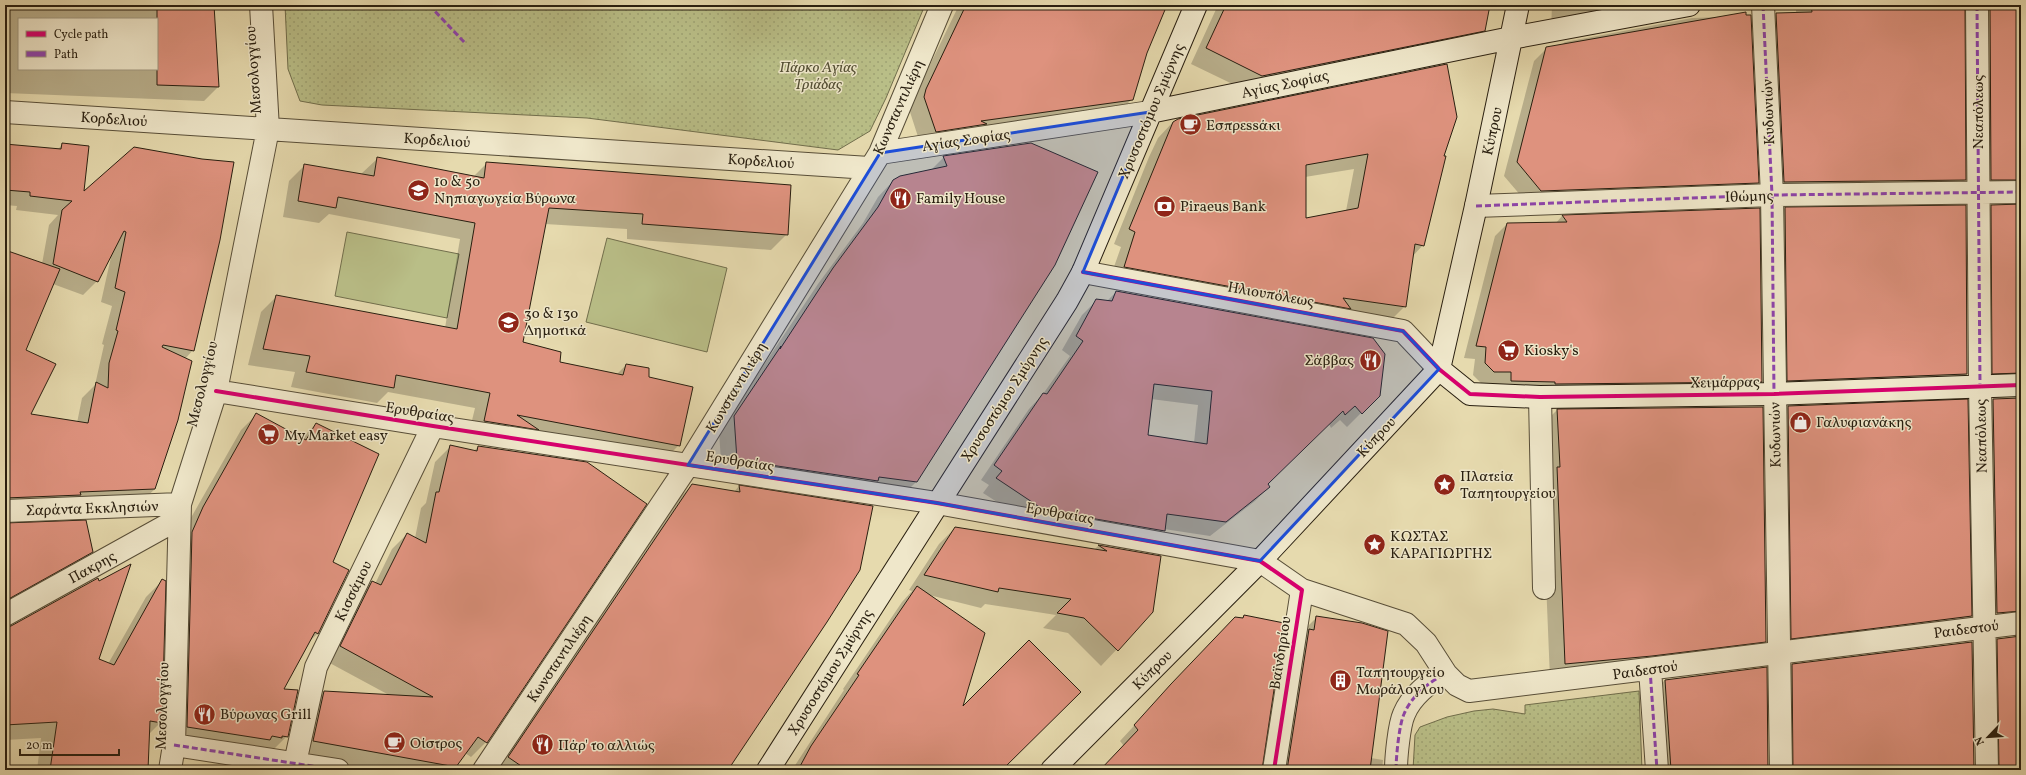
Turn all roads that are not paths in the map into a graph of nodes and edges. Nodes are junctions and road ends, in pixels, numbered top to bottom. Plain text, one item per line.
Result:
1 (260, 5) edge
2 (942, 5) edge
3 (1196, 5) edge
4 (1518, 5) edge
5 (1689, 5) edge
6 (1764, 5) edge
7 (1978, 5) edge
8 (1511, 38) junction
9 (5, 112) edge
10 (1150, 112) junction
11 (268, 129) junction
12 (875, 160) junction
13 (2021, 192) edge
14 (1979, 193) junction
15 (1772, 196) junction
16 (1476, 206) junction
17 (1083, 272) junction
18 (1439, 369) junction
19 (1980, 385) junction
20 (2021, 385) edge
21 (216, 391) junction
22 (1774, 394) junction
23 (1540, 397) junction
24 (433, 426) junction
25 (688, 465) junction
26 (937, 503) junction
27 (5, 511) edge
28 (179, 512) junction
29 (1260, 562) junction
30 (1544, 588) dead end
31 (1302, 590) junction
32 (5, 615) edge
33 (2021, 623) edge
34 (1984, 627) junction
35 (1778, 652) junction
36 (1650, 669) junction
37 (1446, 674) junction
38 (174, 745) junction
39 (295, 763) junction
40 (170, 770) edge
41 (338, 770) edge
42 (484, 770) edge
43 (768, 770) edge
44 (1052, 770) edge
45 (1274, 770) edge
46 (1396, 770) edge
47 (1657, 770) edge
48 (1781, 770) edge
49 (1987, 770) edge

1 - 11 street, Μεσολογγίου
2 - 12 street, Κωνσταντιλιέρη
3 - 10 street, Χρυσοστόμου Σμύρνης
4 - 8 street, Κύπρου
5 - 8 street, Αγίας Σοφίας
6 - 15 street, Κυδωνιών
7 - 14 street, Νεαπόλεως
8 - 10 street, Αγίας Σοφίας
8 - 16 street, Κύπρου
9 - 11 street, Κορδελιού
10 - 12 street, Αγίας Σοφίας
10 - 17 street, Χρυσοστόμου Σμύρνης
11 - 12 street, Κορδελιού
11 - 21 street, Μεσολογγίου
12 - 25 street, Κωνσταντιλιέρη
13 - 14 street, Ιθώμης
14 - 15 street, Ιθώμης
14 - 19 street, Νεαπόλεως
15 - 16 street, Ιθώμης
15 - 22 street, Κυδωνιών
16 - 18 street, Κύπρου
17 - 18 street, Ηλιουπόλεως
17 - 26 street, Χρυσοστόμου Σμύρνης
18 - 23 street, Χειμάρρας
18 - 29 street, Κύπρου
19 - 20 street, Χειμάρρας
19 - 22 street, Χειμάρρας
19 - 34 street, Νεαπόλεως
21 - 24 street, Ερυθραίας
21 - 28 street, Μεσολογγίου
22 - 23 street, Χειμάρρας
22 - 35 street, Κυδωνιών
23 - 30 street
24 - 25 street, Ερυθραίας
24 - 39 street, Κισσάμου
25 - 26 street, Ερυθραίας
25 - 42 street, Κωνσταντιλιέρη
26 - 29 street, Ερυθραίας
26 - 43 street, Χρυσοστόμου Σμύρνης
27 - 28 street, Σαράντα Εκκλησιών
28 - 32 street, Πακρης
28 - 38 street, Μεσολογγίου
29 - 31 street
29 - 44 street, Κύπρου
31 - 37 street, Ραιδεστού
31 - 45 street, Βαϊνδηρίου
33 - 34 street, Ραιδεστού
34 - 35 street, Ραιδεστού
34 - 49 street, Νεαπόλεως
35 - 36 street, Ραιδεστού
35 - 48 street, Κυδωνιών
36 - 37 street, Ραιδεστού
36 - 47 street
37 - 46 street
38 - 39 street
38 - 40 street, Μεσολογγίου
39 - 41 street

